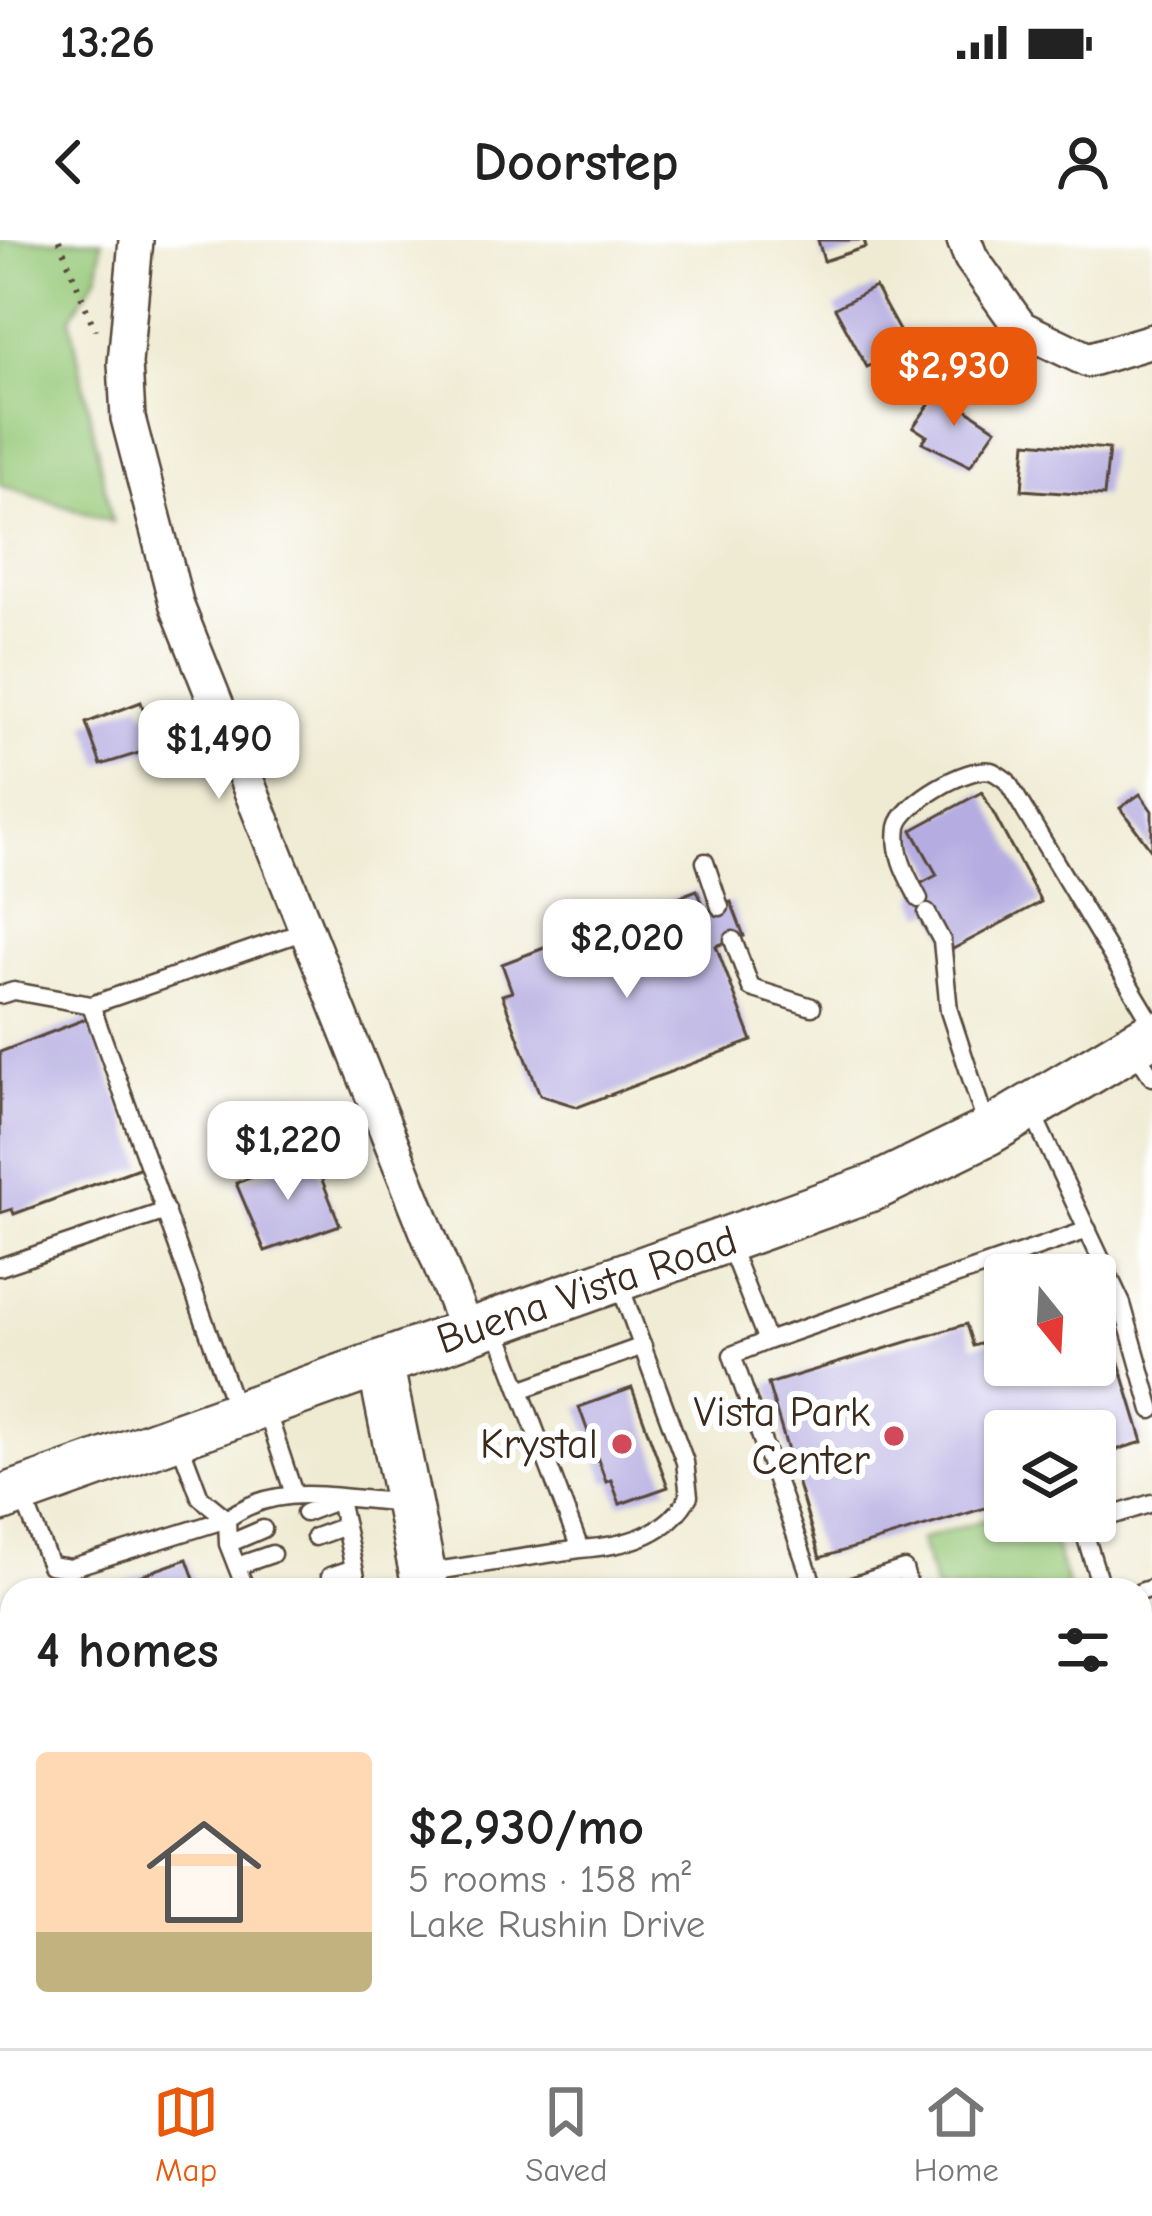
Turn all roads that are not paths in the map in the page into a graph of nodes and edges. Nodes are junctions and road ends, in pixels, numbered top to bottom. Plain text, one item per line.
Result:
1 (136, 240) edge
2 (964, 240) edge
3 (1152, 341) edge
4 (705, 862) dead end
5 (720, 907) dead end
6 (308, 930) junction
7 (733, 940) dead end
8 (0, 995) edge
9 (91, 1005) junction
10 (812, 1006) dead end
11 (1147, 1045) edge
12 (1030, 1107) junction
13 (988, 1132) junction
14 (166, 1210) junction
15 (1088, 1230) junction
16 (728, 1241) junction
17 (0, 1267) edge
18 (618, 1281) junction
19 (481, 1328) junction
20 (767, 1341) junction
21 (643, 1346) junction
22 (380, 1363) junction
23 (520, 1390) junction
24 (251, 1409) junction
25 (1152, 1410) edge
26 (177, 1436) junction
27 (292, 1491) junction
28 (5, 1497) edge
29 (339, 1500) junction
30 (408, 1502) junction
31 (1152, 1503) edge
32 (305, 1513) dead end
33 (1116, 1514) edge
34 (227, 1519) junction
35 (345, 1526) junction
36 (263, 1529) dead end
37 (315, 1537) dead end
38 (1087, 1542) edge
39 (228, 1544) junction
40 (580, 1549) junction
41 (272, 1554) dead end
42 (237, 1566) junction
43 (354, 1568) junction
44 (330, 1576) dead end
45 (242, 1578) edge
46 (356, 1578) edge
47 (423, 1578) edge
48 (443, 1578) edge
49 (810, 1578) edge
50 (877, 1578) edge
51 (907, 1578) edge
52 (1098, 1578) edge

1 - 6 street
2 - 3 street
4 - 5 lane
6 - 9 lane
6 - 19 street
7 - 10 lane
8 - 9 lane
9 - 14 lane
11 - 12 main road, Buena Vista Road
11 - 13 lane
12 - 13 main road, Buena Vista Road
12 - 15 lane
13 - 16 main road, Buena Vista Road
14 - 17 lane
14 - 24 lane
15 - 20 lane
15 - 25 lane
16 - 18 main road, Buena Vista Road
16 - 20 lane
18 - 19 main road, Buena Vista Road
18 - 21 lane
19 - 22 main road, Buena Vista Road
19 - 23 lane
20 - 49 lane
21 - 23 lane
21 - 40 lane
22 - 24 main road, Buena Vista Road
22 - 30 main road
23 - 40 lane
24 - 26 main road, Buena Vista Road
24 - 27 lane
26 - 28 main road, Buena Vista Road
26 - 34 lane
27 - 29 lane
27 - 34 lane
28 - 34 lane
29 - 30 lane
29 - 32 lane
29 - 35 lane
30 - 47 main road
31 - 33 lane
34 - 39 lane
35 - 37 lane
35 - 43 lane
36 - 39 lane
38 - 52 lane
39 - 42 lane
40 - 48 lane
41 - 42 lane
42 - 45 lane
43 - 44 lane
43 - 46 lane
50 - 51 lane

